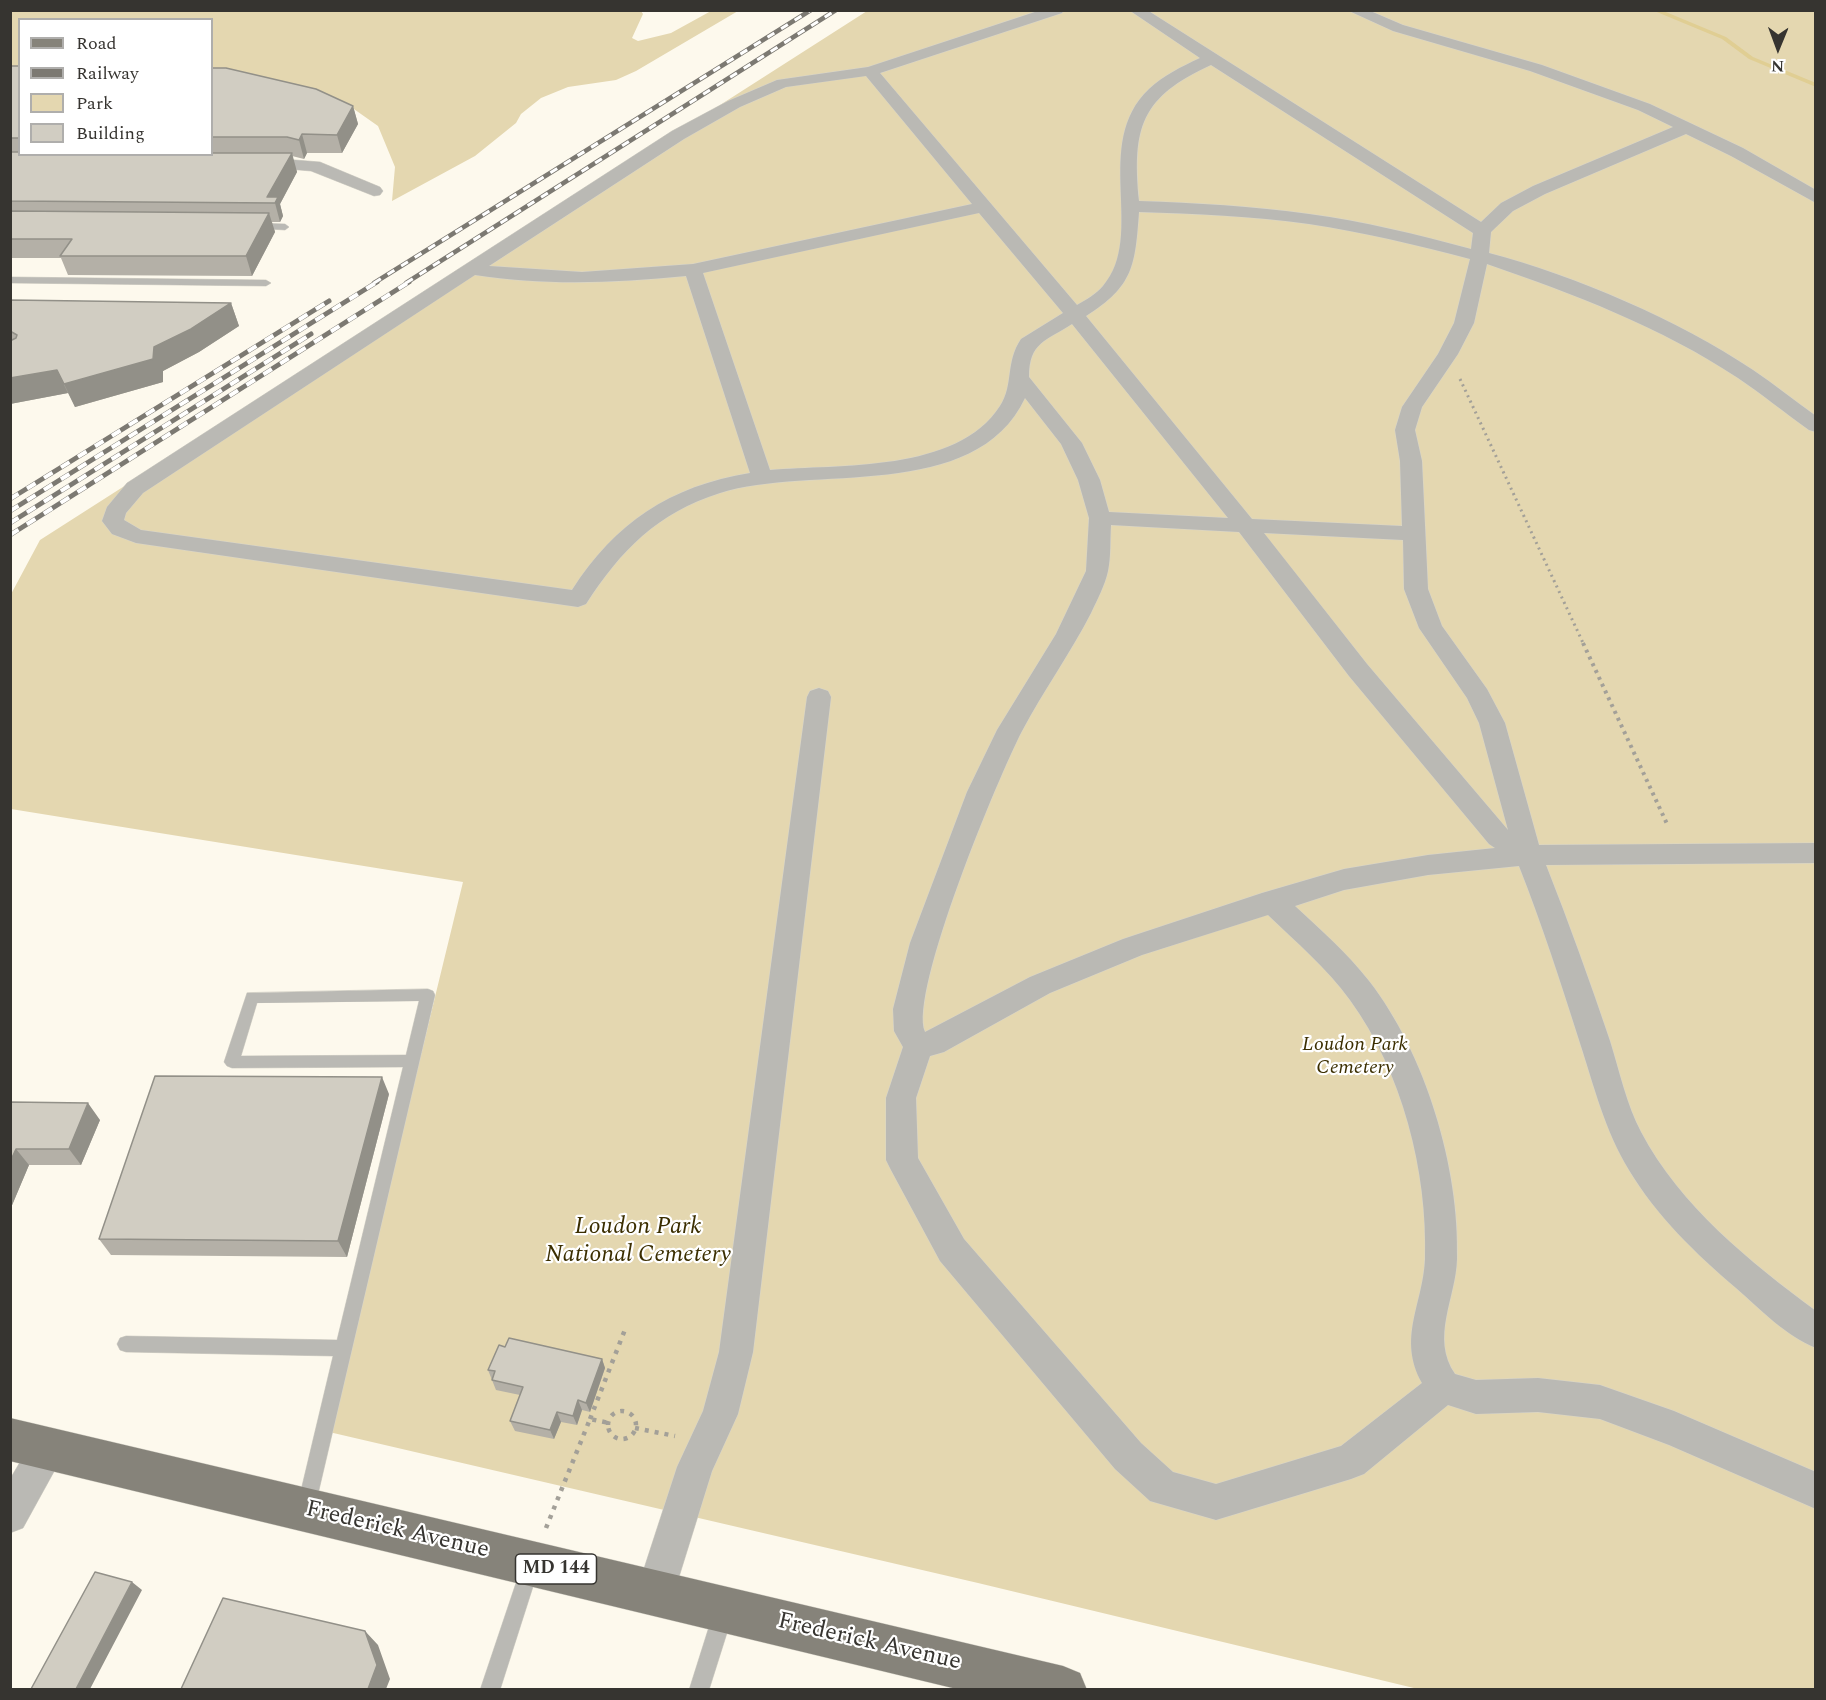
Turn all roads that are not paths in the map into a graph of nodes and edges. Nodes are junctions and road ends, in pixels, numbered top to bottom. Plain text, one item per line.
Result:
1 (1057, 10) edge
2 (1136, 10) edge
3 (1354, 10) edge
4 (1212, 58) junction
5 (870, 71) junction
6 (1688, 127) junction
7 (236, 162) edge
8 (374, 191) dead end
9 (1815, 198) edge
10 (985, 206) junction
11 (1131, 206) junction
12 (250, 226) edge
13 (285, 227) dead end
14 (1482, 231) junction
15 (1480, 256) junction
16 (471, 269) junction
17 (693, 270) junction
18 (10, 280) edge
19 (266, 283) dead end
20 (1075, 315) junction
21 (1017, 375) junction
22 (1815, 426) edge
23 (762, 477) junction
24 (1100, 518) junction
25 (1247, 527) junction
26 (1414, 534) junction
27 (819, 697) dead end
28 (1815, 853) edge
29 (1528, 855) junction
30 (1272, 901) junction
31 (918, 1046) junction
32 (412, 1061) junction
33 (1815, 1332) edge
34 (126, 1344) dead end
35 (343, 1348) junction
36 (1444, 1388) junction
37 (30, 1444) edge
38 (1815, 1491) edge
39 (306, 1509) junction
40 (10, 1515) edge
41 (532, 1563) junction
42 (655, 1593) junction
43 (724, 1609) junction
44 (490, 1689) edge
45 (699, 1689) edge
46 (1063, 1689) edge

1 - 5 street
2 - 4 street
3 - 6 street
4 - 11 street
4 - 14 street
5 - 10 street
5 - 16 street
6 - 9 street
6 - 14 street
7 - 8 street
10 - 17 street
10 - 20 street
11 - 15 street
11 - 20 street
12 - 13 lane
14 - 15 street
15 - 22 street
15 - 26 street
16 - 17 street
16 - 23 street
17 - 23 street
18 - 19 lane
20 - 21 street
20 - 25 street
21 - 23 street
21 - 24 street
24 - 25 street
24 - 31 street
25 - 26 street
25 - 29 street
26 - 29 street
27 - 42 street
28 - 29 street
29 - 30 street
29 - 33 street
30 - 31 street
30 - 36 street
31 - 36 street
32 - 32 lane
32 - 35 lane
34 - 35 lane
35 - 39 lane
36 - 38 street
37 - 39 main road, Frederick Avenue / MD 144
37 - 40 street
39 - 41 main road, Frederick Avenue / MD 144
41 - 42 main road, Frederick Avenue / MD 144
41 - 44 lane
42 - 43 main road, Frederick Avenue / MD 144
43 - 45 lane
43 - 46 main road, Frederick Avenue / MD 144

